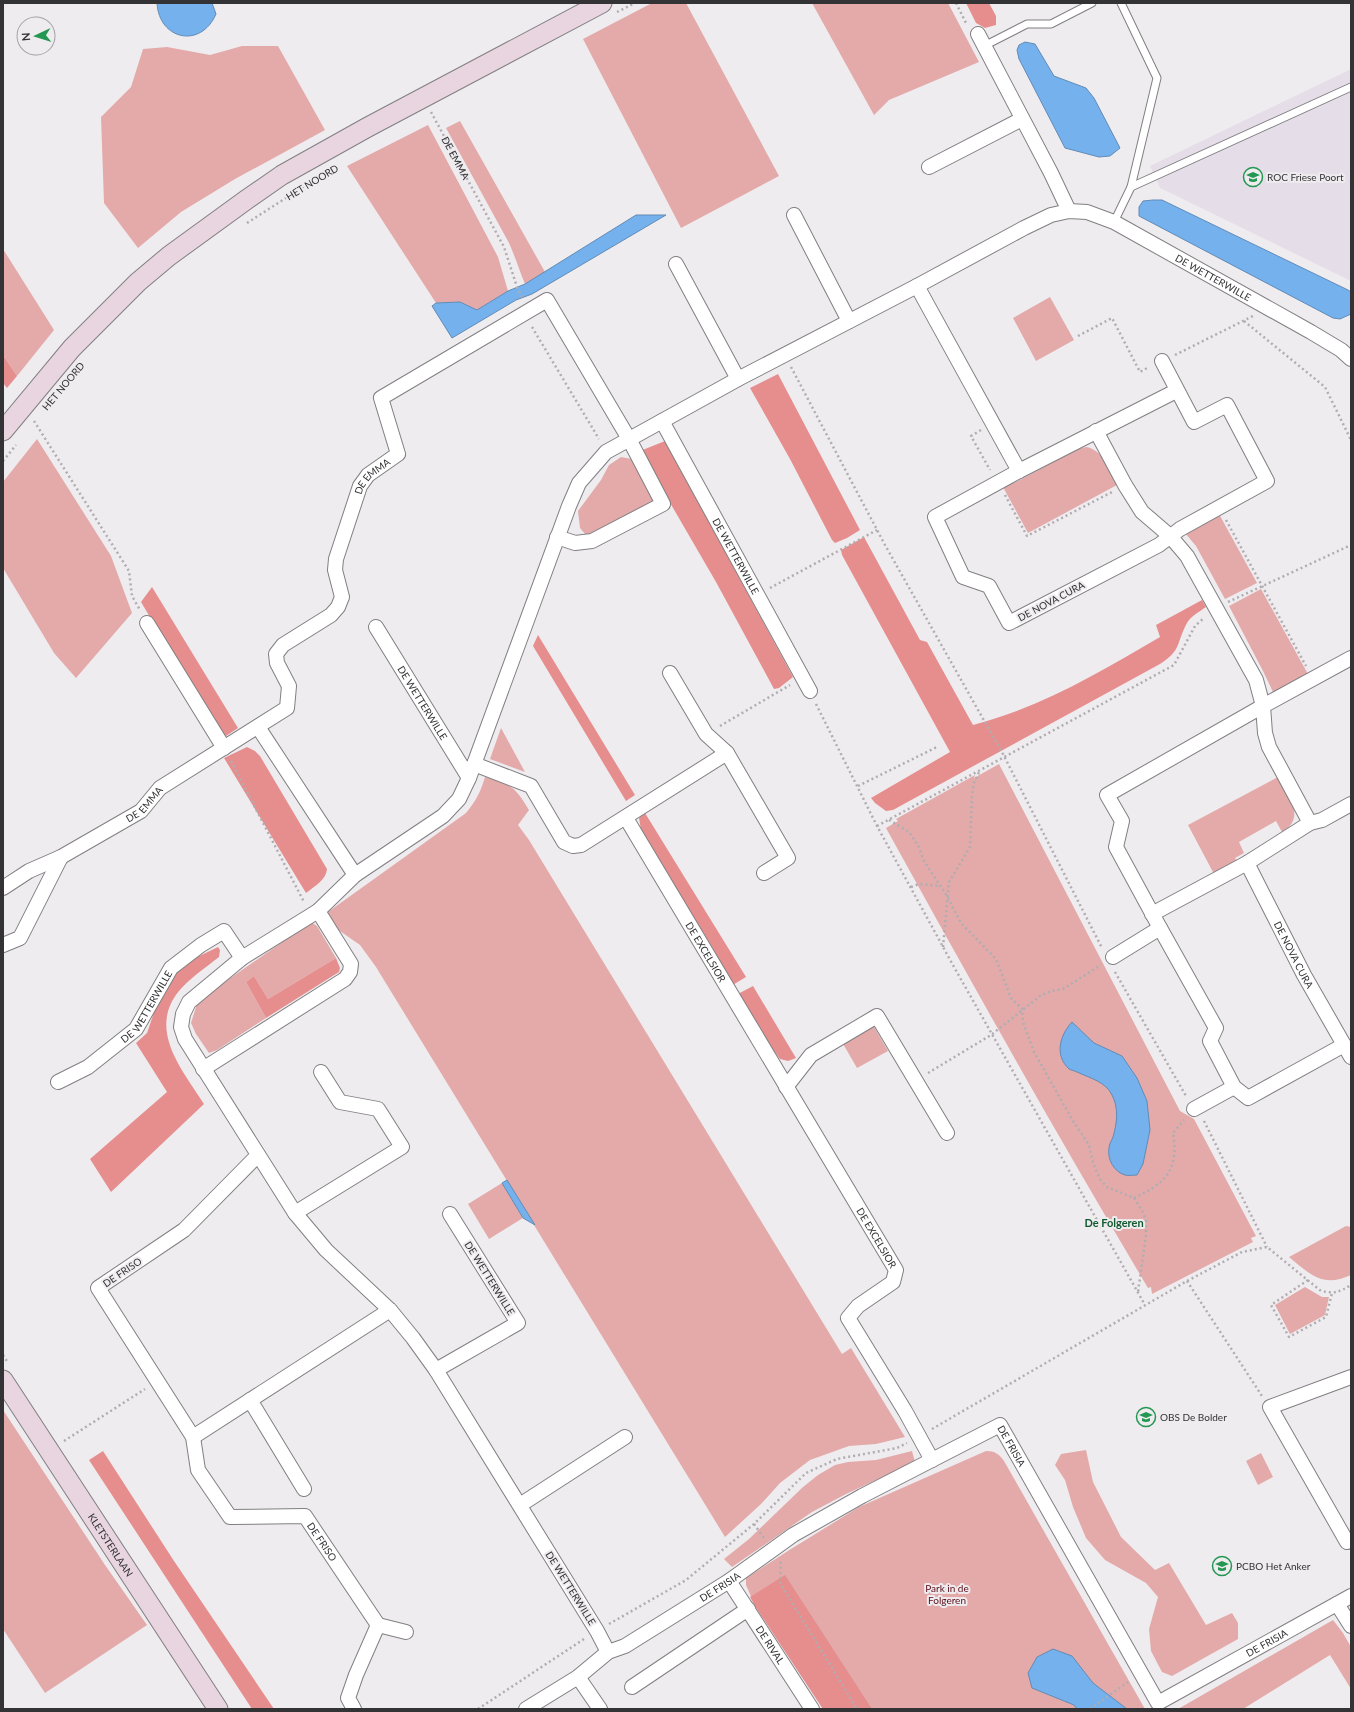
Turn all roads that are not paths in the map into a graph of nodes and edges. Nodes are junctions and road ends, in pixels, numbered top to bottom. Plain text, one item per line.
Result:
1 (1092, 3) edge
2 (1121, 3) edge
3 (607, 9) edge
4 (981, 40) joint
5 (1351, 87) edge
6 (1022, 119) junction
7 (929, 167) dead end
8 (1131, 187) junction
9 (1069, 211) junction
10 (794, 215) dead end
11 (1114, 222) junction
12 (676, 264) dead end
13 (917, 286) junction
14 (849, 321) junction
15 (1350, 358) edge
16 (1162, 361) road end
17 (738, 379) junction
18 (1176, 391) junction
19 (662, 421) junction
20 (3, 431) edge
21 (1096, 431) junction
22 (629, 439) junction
23 (1019, 471) junction
24 (1170, 536) junction
25 (557, 537) junction
26 (147, 623) road end
27 (376, 627) dead end
28 (1351, 658) edge
29 (670, 673) dead end
30 (810, 691) road end
31 (1263, 706) junction
32 (258, 727) junction
33 (224, 748) junction
34 (727, 753) junction
35 (474, 764) junction
36 (469, 778) junction
37 (1351, 804) edge
38 (626, 818) junction
39 (1310, 823) junction
40 (61, 857) junction
41 (1247, 863) junction
42 (764, 873) dead end
43 (355, 875) junction
44 (3, 888) edge
45 (314, 913) junction
46 (1152, 914) junction
47 (1160, 928) junction
48 (3, 945) edge
49 (242, 958) junction
50 (1111, 958) road end
51 (1348, 1051) edge
52 (203, 1069) junction
53 (321, 1072) dead end
54 (58, 1082) dead end
55 (786, 1087) junction
56 (1234, 1087) junction
57 (1194, 1109) road end
58 (947, 1133) dead end
59 (258, 1155) junction
60 (295, 1213) junction
61 (450, 1214) dead end
62 (390, 1310) junction
63 (436, 1370) junction
64 (1351, 1377) edge
65 (3, 1380) edge
66 (250, 1400) junction
67 (193, 1437) junction
68 (625, 1437) dead end
69 (932, 1460) junction
70 (304, 1489) dead end
71 (520, 1505) junction
72 (1351, 1540) edge
73 (729, 1581) junction
74 (1351, 1596) edge
75 (1337, 1604) junction
76 (748, 1609) junction
77 (378, 1625) junction
78 (1351, 1626) edge
79 (406, 1632) dead end
80 (608, 1652) junction
81 (578, 1677) junction
82 (632, 1687) dead end
83 (218, 1709) edge
84 (354, 1709) edge
85 (526, 1709) edge
86 (600, 1709) edge
87 (812, 1709) edge

1 - 4 lane
2 - 8 lane
3 - 20 main road, HET NOORD
4 - 6 street
5 - 8 lane
6 - 7 street
6 - 9 street
8 - 11 lane
9 - 11 street, DE WETTERWILLE
9 - 13 street, DE WETTERWILLE
10 - 14 street
11 - 15 street, DE WETTERWILLE
12 - 17 street
13 - 14 street, DE WETTERWILLE
13 - 23 street
14 - 17 street, DE WETTERWILLE
16 - 18 street, DE NOVA CURA
17 - 19 street, DE WETTERWILLE
18 - 21 street, DE NOVA CURA
18 - 24 street, DE NOVA CURA
19 - 22 street, DE WETTERWILLE
19 - 30 street, DE WETTERWILLE
21 - 23 street, DE NOVA CURA
21 - 24 street
22 - 25 street, DE WETTERWILLE
22 - 25 street
22 - 32 street, DE EMMA
23 - 24 street, DE NOVA CURA
24 - 31 street
25 - 35 street, DE WETTERWILLE
26 - 33 street
27 - 36 street, DE WETTERWILLE
28 - 31 street
29 - 34 street
31 - 39 street
31 - 46 street
32 - 33 street, DE EMMA
32 - 43 street
33 - 40 street, DE EMMA
34 - 38 street
34 - 42 street
35 - 36 street, DE WETTERWILLE
35 - 38 street
36 - 43 street, DE WETTERWILLE
37 - 39 street
38 - 55 street, DE EXCELSIOR
39 - 41 street
40 - 44 street, DE EMMA
40 - 48 street
41 - 46 street
41 - 51 street, DE NOVA CURA
43 - 45 street, DE WETTERWILLE
45 - 49 street, DE WETTERWILLE
45 - 52 street
46 - 47 street
47 - 50 street
47 - 56 street
49 - 52 street, DE WETTERWILLE
49 - 54 street, DE WETTERWILLE
51 - 56 street, DE NOVA CURA
52 - 59 street, DE WETTERWILLE
53 - 60 street
55 - 58 street
55 - 69 street, DE EXCELSIOR
56 - 57 street
59 - 60 street, DE WETTERWILLE
59 - 67 street, DE FRISO
60 - 62 street, DE WETTERWILLE
61 - 63 street, DE WETTERWILLE
62 - 63 street, DE WETTERWILLE
62 - 66 street
63 - 71 street, DE WETTERWILLE
64 - 72 street
65 - 83 main road, KLETSTERLAAN
66 - 67 street
66 - 70 street
67 - 77 street, DE FRISO
68 - 71 street
69 - 73 street, DE FRISIA
69 - 75 street, DE FRISIA
71 - 80 street, DE WETTERWILLE
73 - 76 street, DE RIVAL
73 - 80 street, DE FRISIA
74 - 75 street, DE FRISIA
75 - 78 street
76 - 82 street
76 - 87 street, DE RIVAL
77 - 79 street
77 - 84 street
80 - 81 street, DE FRISIA
81 - 85 street, DE FRISIA
81 - 86 street

